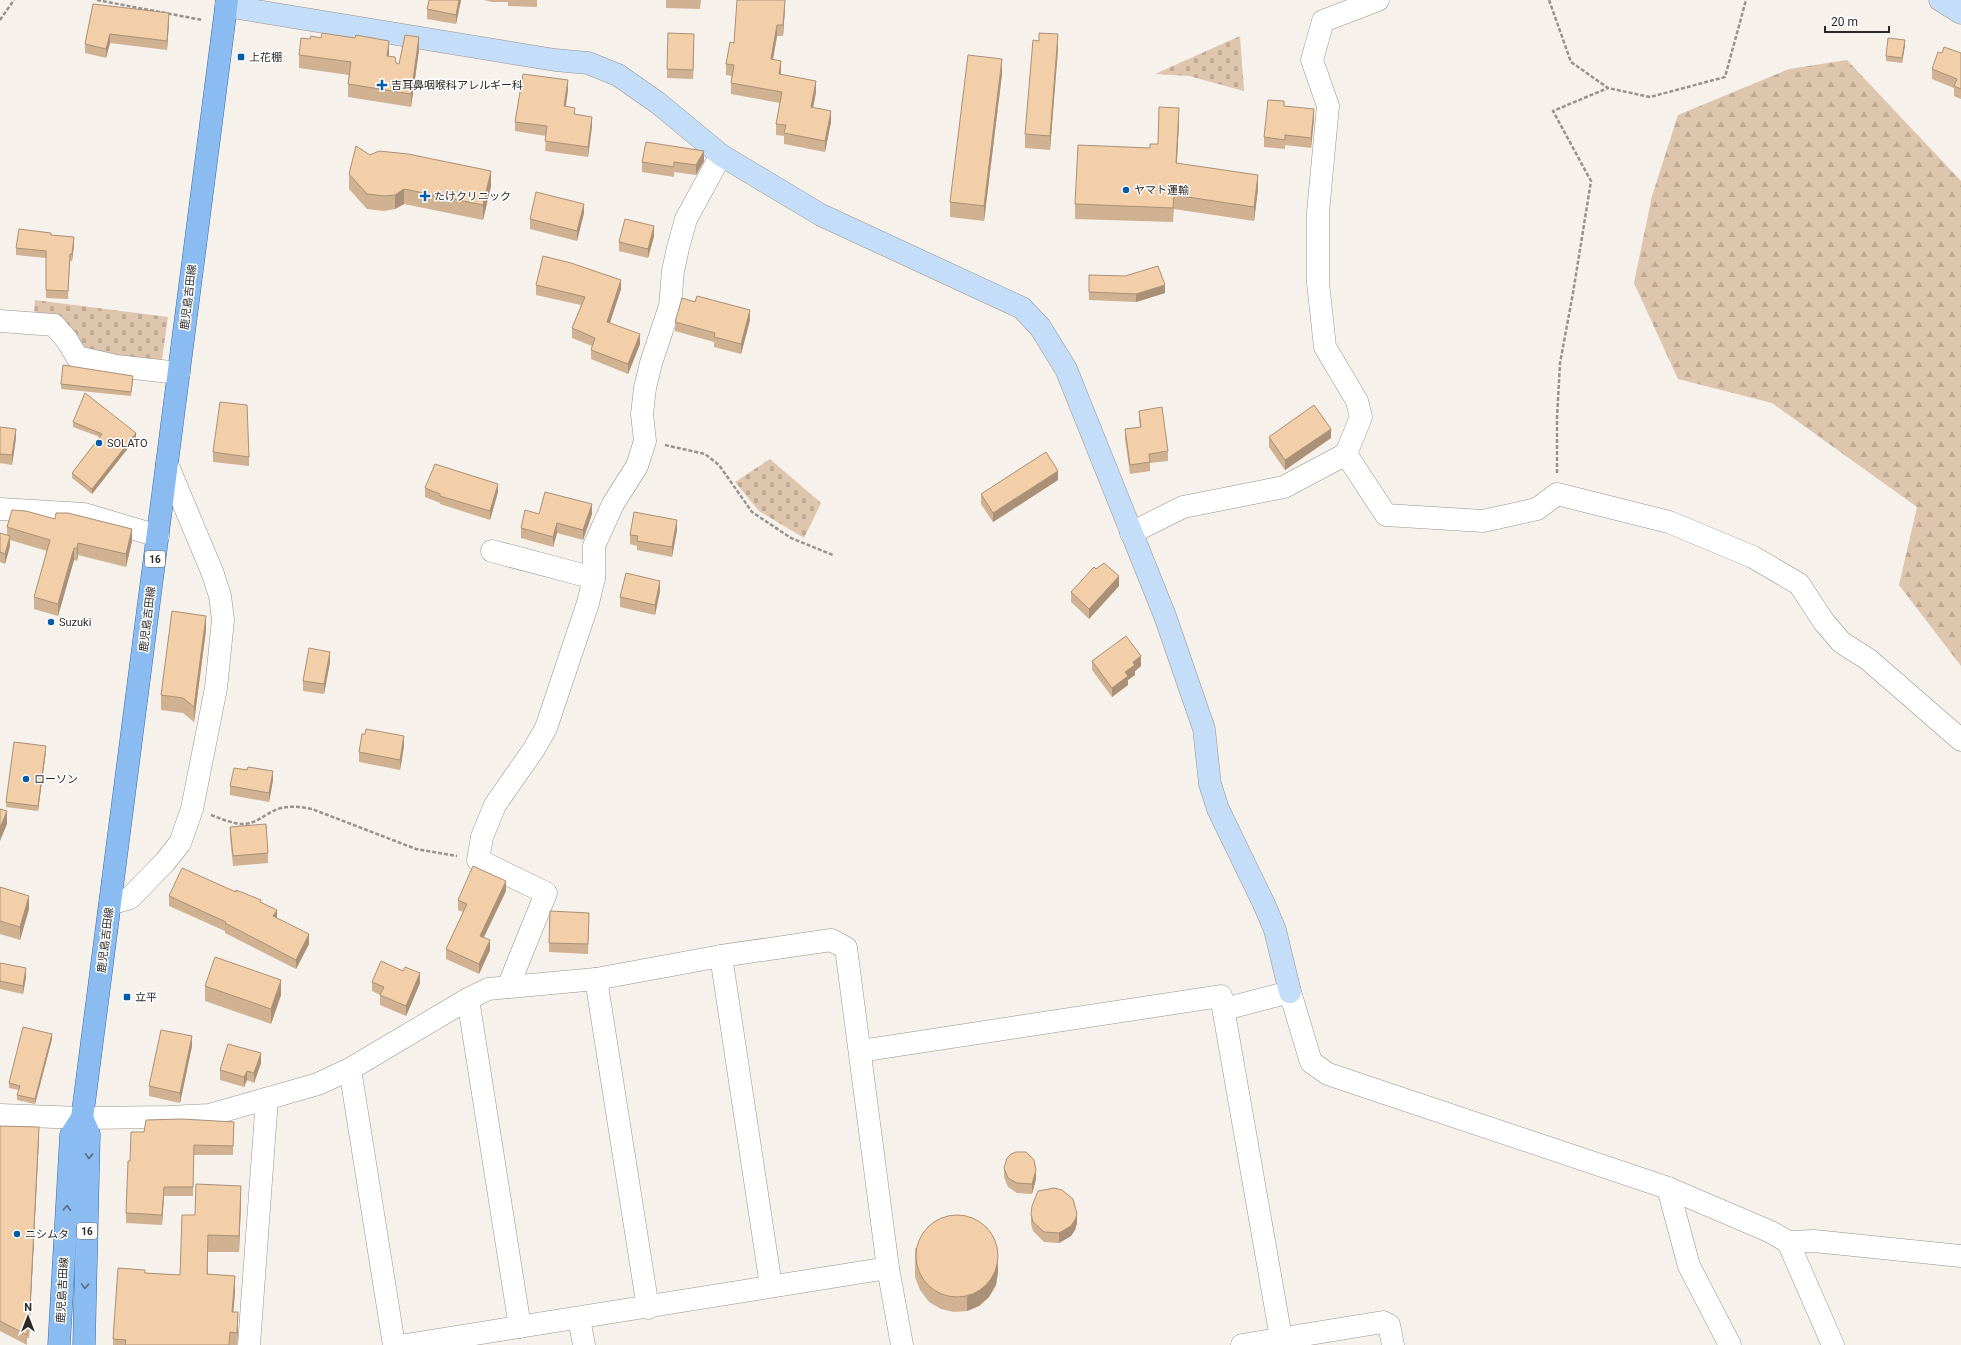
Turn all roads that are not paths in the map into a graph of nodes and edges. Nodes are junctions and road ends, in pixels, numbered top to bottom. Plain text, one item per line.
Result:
1 (1378, 0) edge
2 (1940, 0) edge
3 (225, 10) edge
4 (1961, 13) edge
5 (721, 155) junction
6 (0, 321) edge
7 (179, 373) junction
8 (1346, 454) junction
9 (167, 464) junction
10 (0, 509) edge
11 (1131, 533) junction
12 (158, 536) junction
13 (492, 551) dead end
14 (594, 578) junction
15 (1961, 740) edge
16 (110, 904) junction
17 (721, 956) junction
18 (596, 979) junction
19 (508, 987) junction
20 (1290, 992) junction
21 (468, 999) junction
22 (1225, 1009) junction
23 (860, 1051) junction
24 (350, 1069) junction
25 (267, 1099) junction
26 (0, 1115) edge
27 (82, 1118) junction
28 (1668, 1188) junction
29 (1788, 1242) junction
30 (1961, 1256) edge
31 (888, 1268) junction
32 (771, 1286) junction
33 (648, 1308) junction
34 (579, 1319) junction
35 (520, 1327) junction
36 (1281, 1338) junction
37 (59, 1345) edge
38 (84, 1345) edge
39 (249, 1345) edge
40 (394, 1345) edge
41 (406, 1345) edge
42 (584, 1345) edge
43 (902, 1345) edge
44 (1242, 1345) edge
45 (1393, 1345) edge
46 (1730, 1345) edge
47 (1834, 1345) edge

1 - 8 street
2 - 4 street
3 - 5 street
3 - 7 main road, 鹿児島吉田線 / 16
5 - 11 street
5 - 14 street
6 - 7 street
7 - 9 main road, 鹿児島吉田線 / 16
8 - 11 street
8 - 15 street
9 - 12 main road, 鹿児島吉田線 / 16
9 - 16 street
10 - 12 street
11 - 20 street
12 - 16 main road, 鹿児島吉田線 / 16
13 - 14 street
14 - 19 street
16 - 27 main road, 鹿児島吉田線 / 16
17 - 18 street
17 - 23 street
17 - 32 street
18 - 19 street
18 - 33 street
19 - 21 street
20 - 22 street
20 - 28 street
21 - 24 street
21 - 35 street
22 - 23 street
22 - 36 street
23 - 31 street
24 - 25 street
24 - 40 street
25 - 27 street
25 - 39 street
26 - 27 street
37 -> 27 main road, 鹿児島吉田線 / 16
27 -> 38 main road, 鹿児島吉田線 / 16
28 - 29 street
28 - 46 street
29 - 30 street
29 - 47 street
31 - 32 street
31 - 43 street
32 - 33 street
33 - 34 street
34 - 35 street
34 - 42 street
35 - 41 street
36 - 44 street
36 - 45 street

